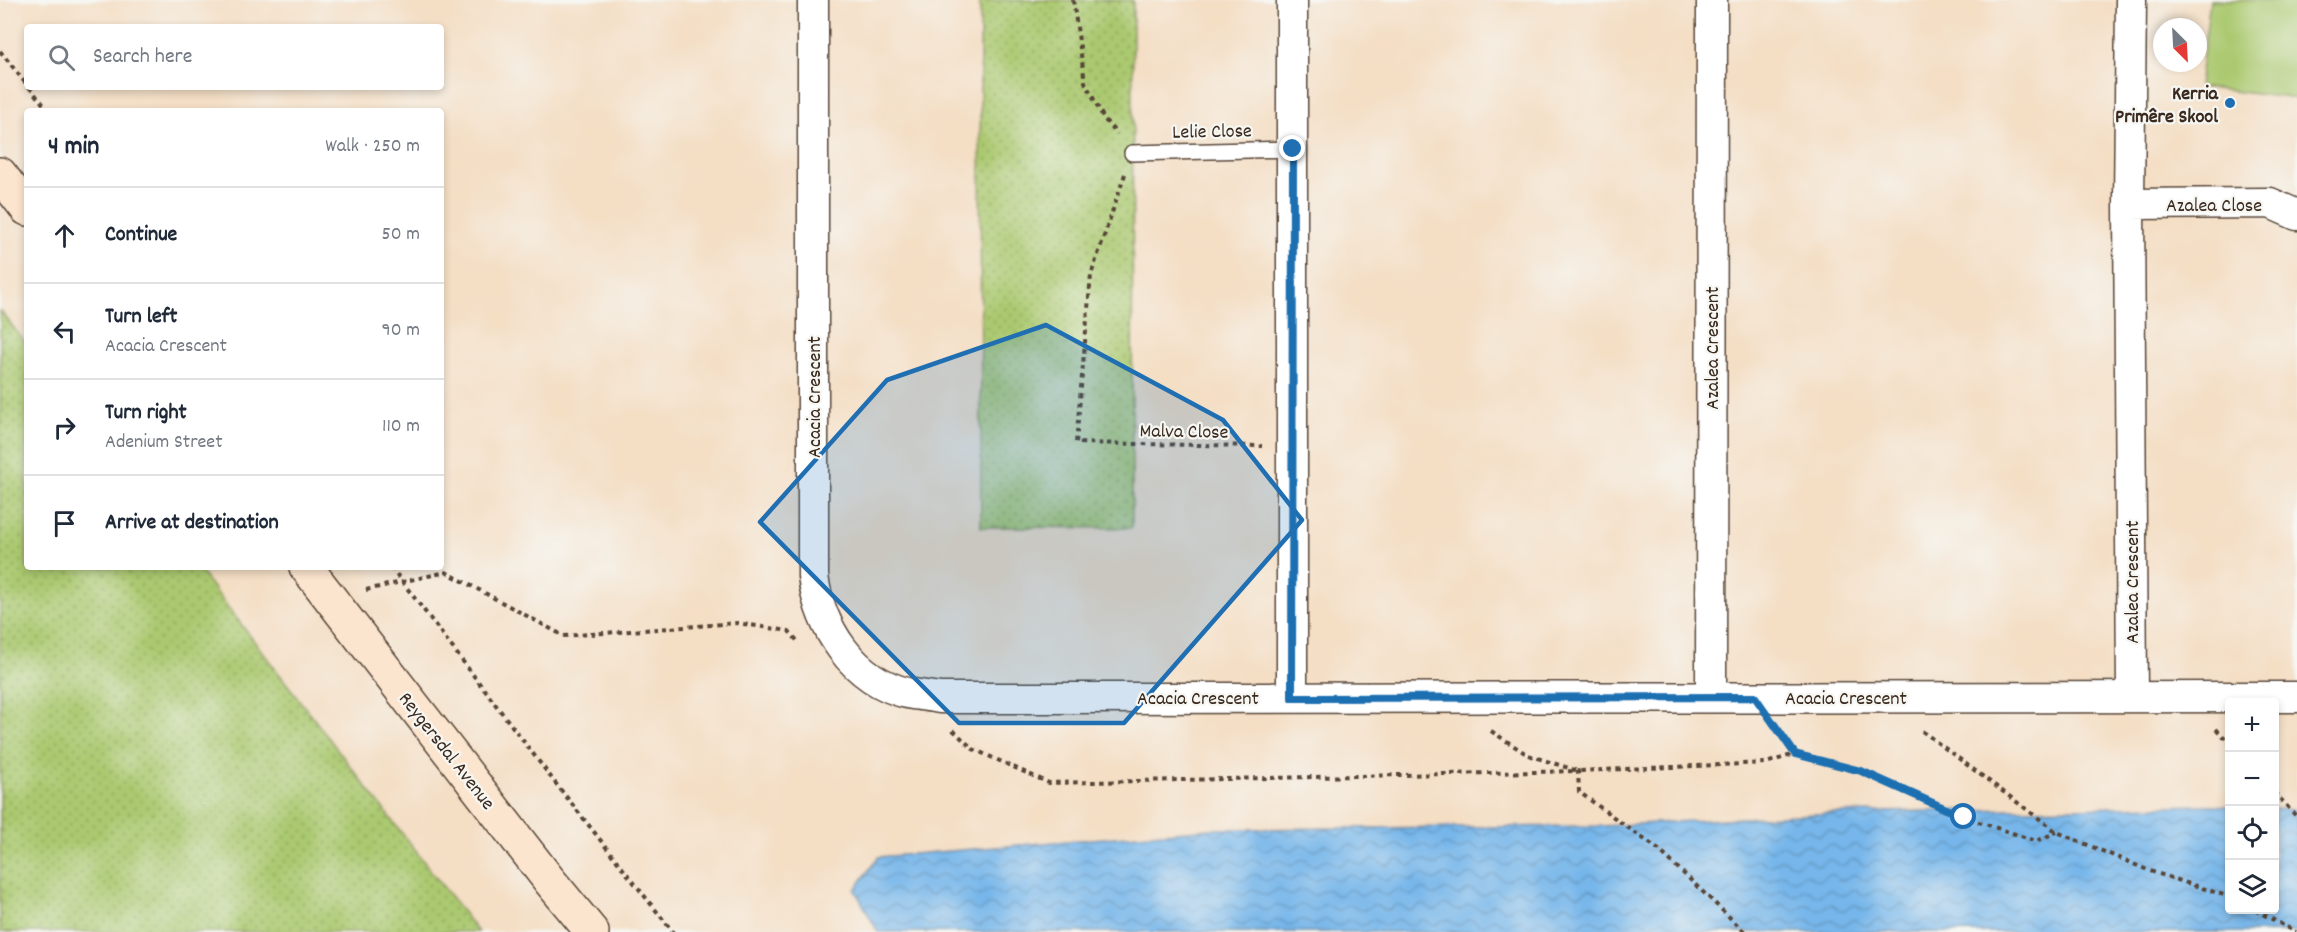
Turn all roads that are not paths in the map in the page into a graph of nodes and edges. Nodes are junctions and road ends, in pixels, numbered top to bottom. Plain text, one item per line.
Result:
1 (813, 0) edge
2 (1293, 0) edge
3 (1712, 0) edge
4 (2131, 0) edge
5 (1293, 149) junction
6 (1132, 153) road end
7 (0, 174) edge
8 (24, 204) edge
9 (2129, 204) junction
10 (2297, 215) edge
11 (308, 570) edge
12 (2297, 696) edge
13 (1712, 697) junction
14 (2132, 697) junction
15 (1292, 698) junction
16 (592, 932) edge

1 - 15 street, Acacia Crescent
2 - 5 street
3 - 13 street, Azalea Crescent
4 - 9 street, Azalea Crescent
5 - 6 lane, Lelie Close
5 - 15 street
7 - 8 main road
9 - 10 street, Azalea Close
9 - 14 street, Azalea Crescent
11 - 16 main road, Reygersdal Avenue
12 - 14 street, Acacia Crescent
13 - 14 street, Acacia Crescent
13 - 15 street, Acacia Crescent

